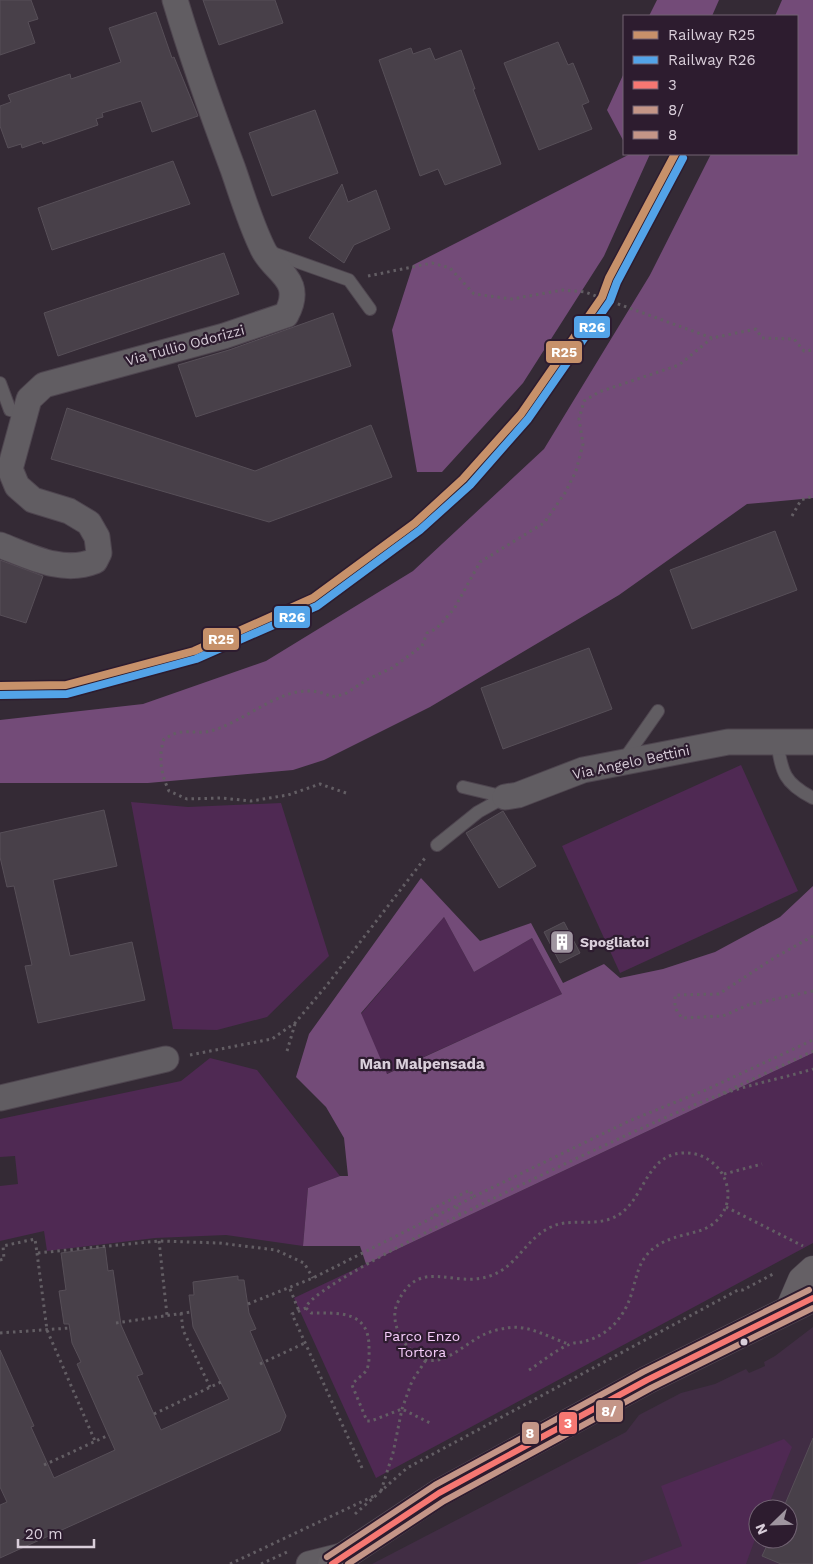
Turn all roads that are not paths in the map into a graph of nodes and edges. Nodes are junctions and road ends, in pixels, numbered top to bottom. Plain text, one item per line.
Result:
1 (175, 0) edge
2 (262, 250) junction
3 (370, 309) dead end
4 (0, 382) edge
5 (25, 413) junction
6 (0, 545) edge
7 (658, 711) dead end
8 (776, 742) junction
9 (813, 742) edge
10 (623, 762) junction
11 (463, 787) dead end
12 (505, 797) junction
13 (813, 798) edge
14 (437, 845) road end
15 (166, 1059) road end
16 (0, 1098) edge
17 (809, 1258) edge
18 (801, 1303) edge
19 (301, 1556) edge
20 (341, 1559) edge

1 - 2 street, Via Tullio Odorizzi
2 - 3 lane
2 - 5 street, Via Tullio Odorizzi
4 - 5 lane
5 - 6 street, Via Tullio Odorizzi
7 - 10 lane
8 - 9 street, Via Angelo Bettini
8 - 10 street, Via Angelo Bettini
8 - 13 lane
10 - 12 street, Via Angelo Bettini
11 - 12 lane
12 - 14 lane, Via Angelo Bettini
15 - 16 street
17 - 18 main road
18 - 20 main road
19 - 20 street

